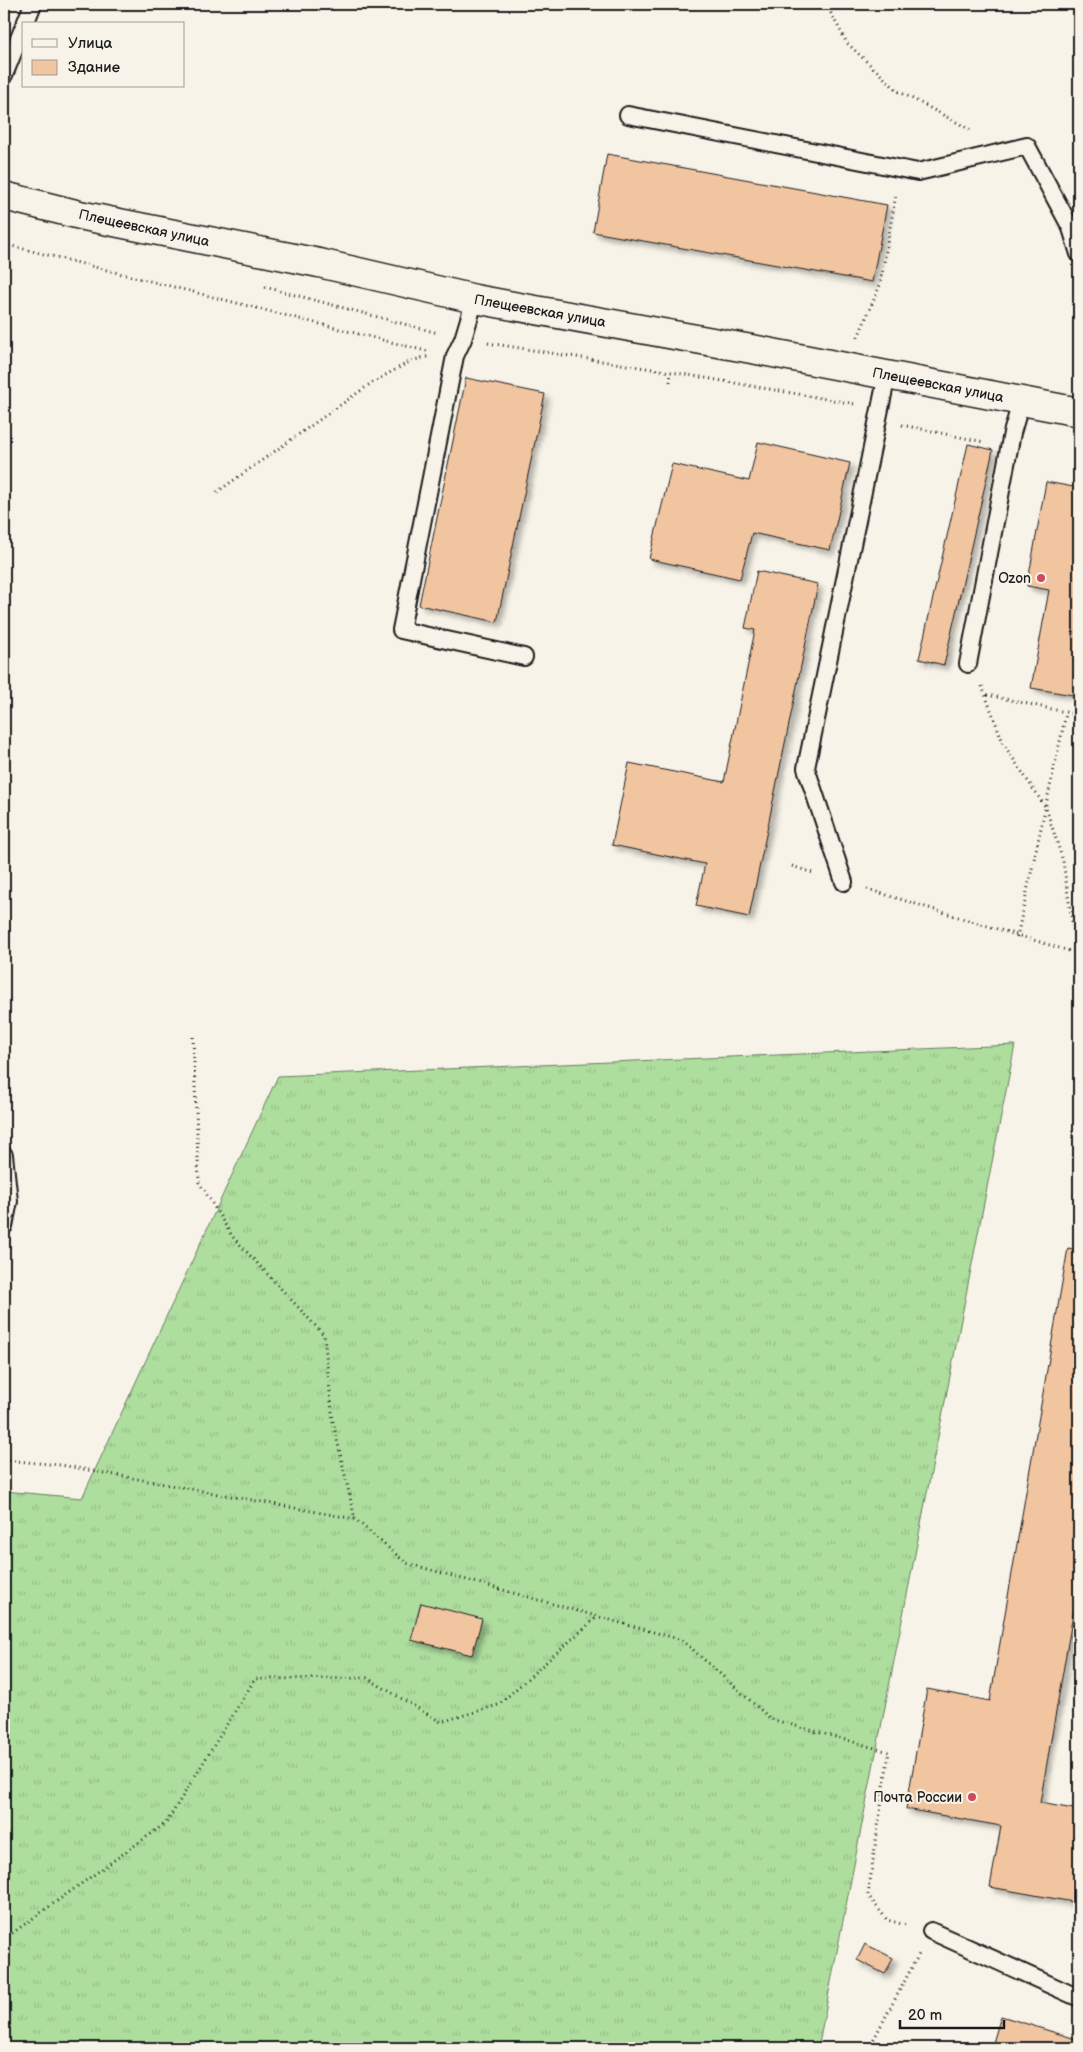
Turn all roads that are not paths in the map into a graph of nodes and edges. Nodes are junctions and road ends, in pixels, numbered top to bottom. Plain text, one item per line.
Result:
1 (33, 4) edge
2 (25, 22) edge
3 (22, 30) edge
4 (4, 75) edge
5 (628, 114) dead end
6 (4, 196) edge
7 (1075, 228) edge
8 (1079, 254) edge
9 (475, 299) junction
10 (887, 375) junction
11 (1021, 402) junction
12 (1079, 412) edge
13 (524, 657) dead end
14 (968, 664) dead end
15 (844, 882) road end
16 (4, 1154) edge
17 (4, 1226) edge
18 (931, 1931) road end
19 (1079, 1998) edge

1 - 2 lane
3 - 4 lane
5 - 7 lane
6 - 9 street, Плещеевская улица
7 - 8 lane
9 - 10 street, Плещеевская улица
9 - 13 lane
10 - 11 street, Плещеевская улица
10 - 15 lane
11 - 12 street, Плещеевская улица
11 - 14 lane
16 - 17 lane
18 - 19 lane

